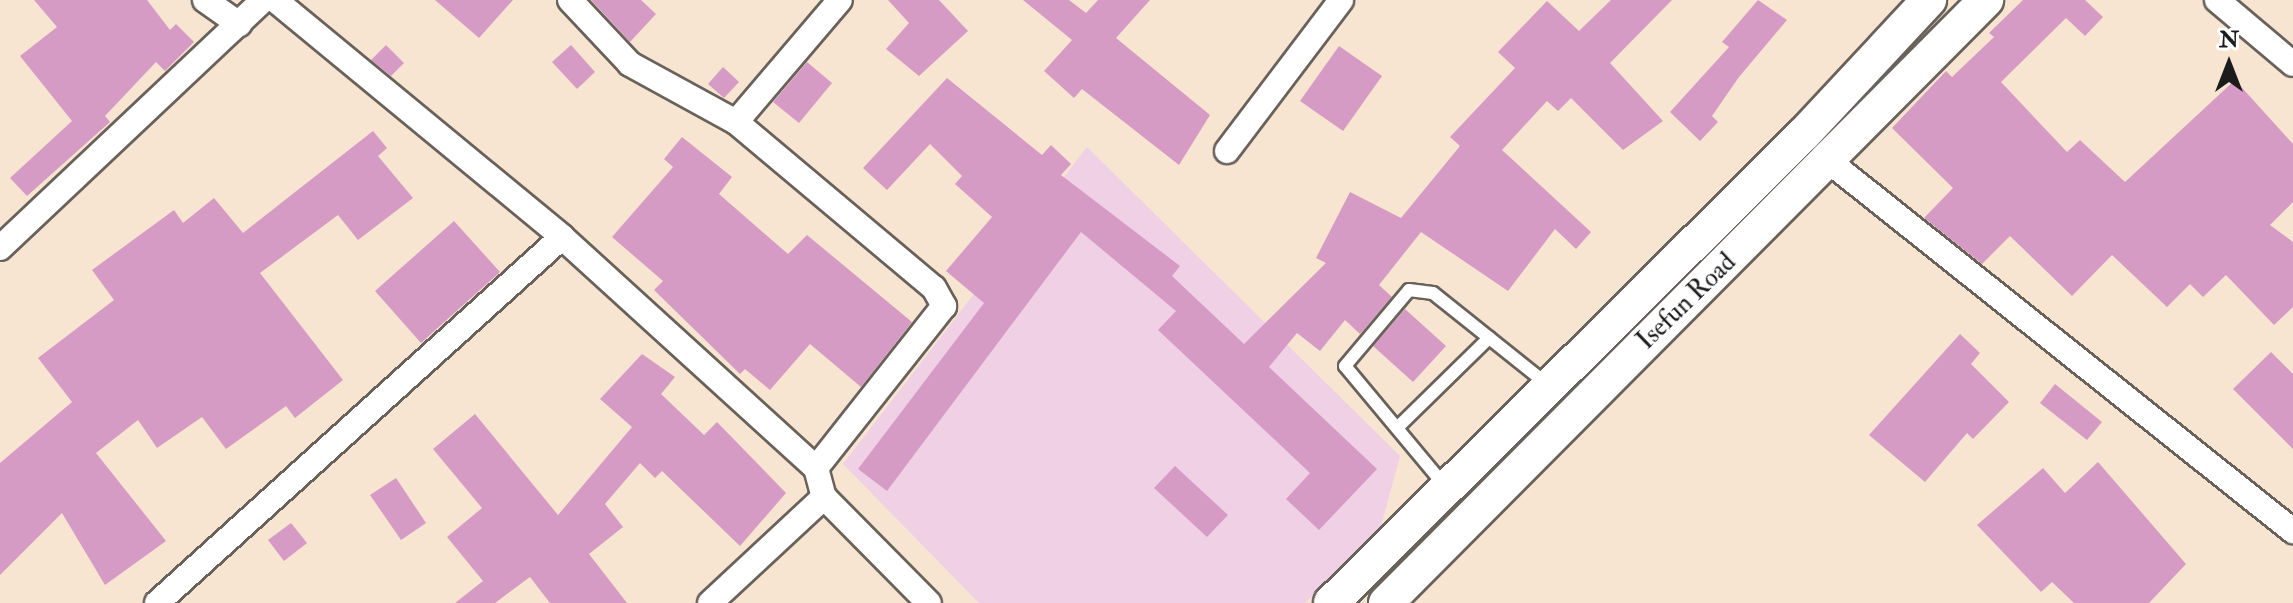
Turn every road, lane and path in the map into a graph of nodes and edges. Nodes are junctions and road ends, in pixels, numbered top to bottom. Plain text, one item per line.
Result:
1 (205, 0) edge
2 (263, 0) edge
3 (275, 0) edge
4 (570, 0) edge
5 (840, 0) edge
6 (1341, 0) edge
7 (1929, 0) edge
8 (1986, 0) edge
9 (2217, 0) edge
10 (239, 24) junction
11 (2293, 64) edge
12 (736, 122) junction
13 (1227, 151) dead end
14 (1831, 163) junction
15 (562, 237) junction
16 (0, 248) edge
17 (1489, 338) junction
18 (1547, 384) junction
19 (1397, 428) junction
20 (816, 468) junction
21 (1445, 486) junction
22 (824, 497) junction
23 (2293, 531) edge
24 (157, 603) edge
25 (710, 603) edge
26 (929, 603) edge
27 (1331, 603) edge
28 (1386, 603) edge

1 - 10 street
2 - 10 street
3 - 15 street
4 - 12 street
5 - 12 street
6 - 13 street
7 - 18 street, Isefun Road
8 - 14 street, Isefun Road
9 - 11 street
10 - 16 street
12 - 20 street
14 - 23 street
14 - 28 street, Isefun Road
15 - 20 street
15 - 24 street
17 - 18 lane
17 - 19 lane
17 - 19 lane
18 - 21 street, Isefun Road
19 - 21 lane
20 - 22 street
21 - 27 street, Isefun Road
22 - 25 street
22 - 26 street

